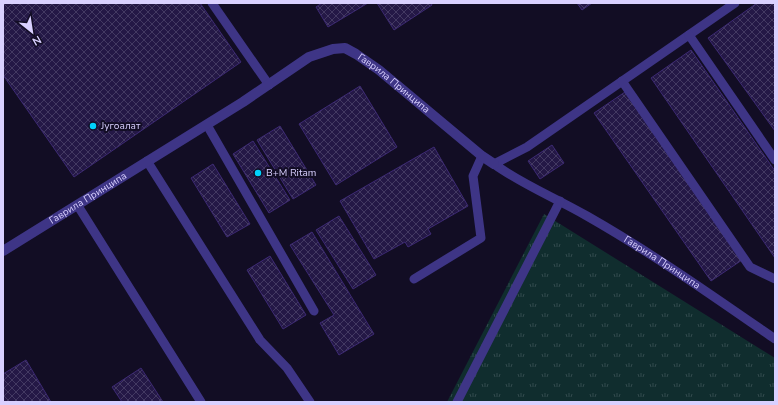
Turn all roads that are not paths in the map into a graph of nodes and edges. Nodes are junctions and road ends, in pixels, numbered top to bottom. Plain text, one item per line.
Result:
1 (212, 3) edge
2 (735, 3) edge
3 (689, 35) junction
4 (622, 81) junction
5 (269, 85) junction
6 (207, 125) junction
7 (482, 156) junction
8 (775, 160) edge
9 (147, 161) junction
10 (494, 164) junction
11 (560, 201) junction
12 (78, 206) junction
13 (3, 251) edge
14 (414, 279) dead end
15 (775, 279) edge
16 (314, 311) dead end
17 (775, 339) edge
18 (201, 402) edge
19 (310, 402) edge
20 (457, 402) edge

1 - 5 lane
2 - 3 lane
3 - 4 lane
3 - 8 lane
4 - 10 lane
4 - 15 lane
5 - 6 street, Гаврила Принципа
5 - 7 street, Гаврила Принципа
6 - 9 street, Гаврила Принципа
6 - 16 lane
7 - 10 street, Гаврила Принципа
7 - 14 lane
9 - 12 street, Гаврила Принципа
9 - 19 lane
10 - 11 lane, Гаврила Принципа
11 - 17 lane, Гаврила Принципа
11 - 20 lane
12 - 13 street, Гаврила Принципа
12 - 18 lane

